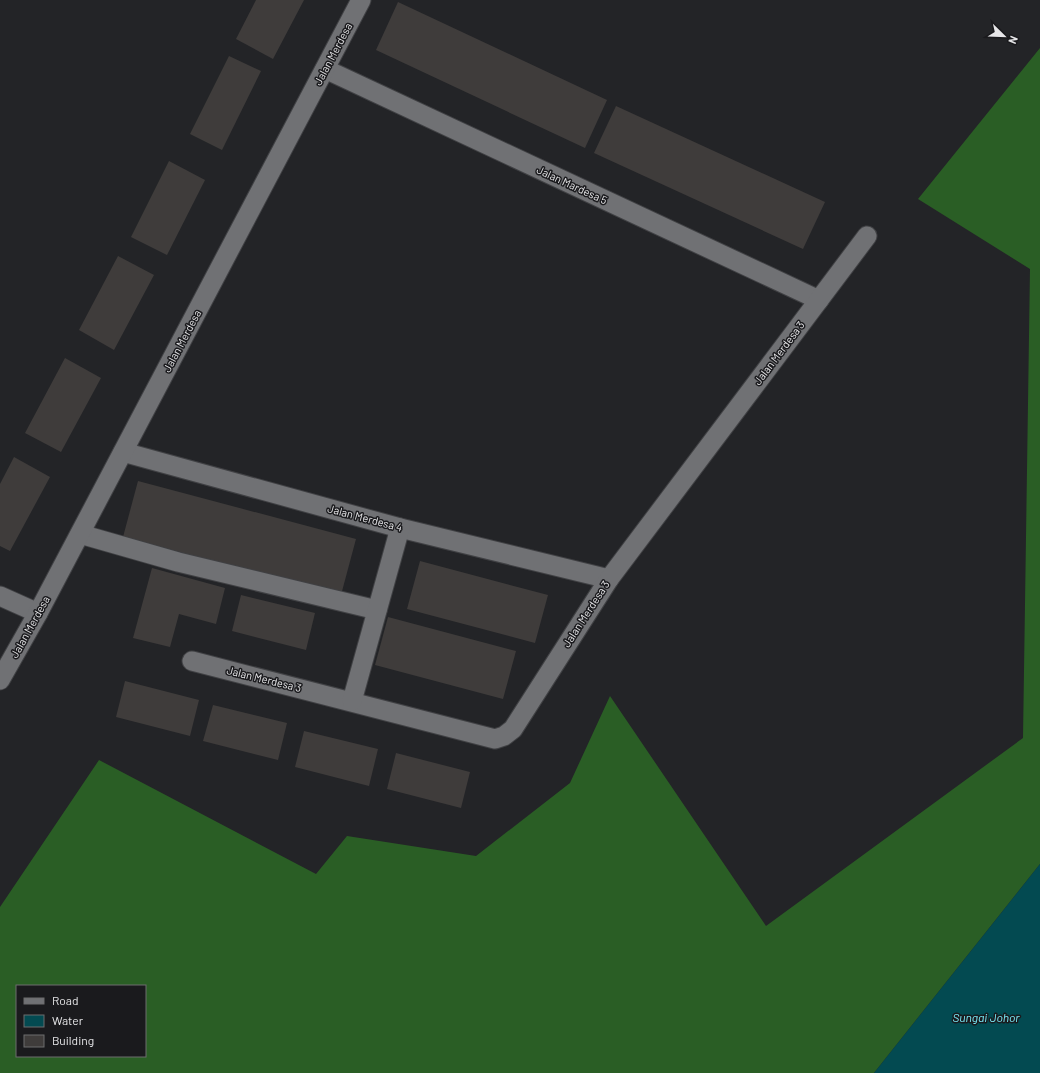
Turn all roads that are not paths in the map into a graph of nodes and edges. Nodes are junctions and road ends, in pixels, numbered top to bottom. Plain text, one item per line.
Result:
1 (362, 0) edge
2 (325, 69) junction
3 (867, 236) dead end
4 (819, 300) junction
5 (123, 452) junction
6 (400, 528) junction
7 (80, 534) junction
8 (609, 579) junction
9 (0, 596) edge
10 (377, 610) junction
11 (38, 613) junction
12 (192, 661) dead end
13 (0, 680) edge
14 (352, 701) junction

1 - 2 street, Jalan Merdesa
2 - 4 street, Jalan Mardesa 5
2 - 5 street, Jalan Merdesa
3 - 4 street, Jalan Merdesa 3
4 - 8 street, Jalan Merdesa 3
5 - 6 street, Jalan Merdesa 4
5 - 7 street, Jalan Merdesa
6 - 8 street, Jalan Merdesa 4
6 - 10 street
7 - 10 street
7 - 11 street, Jalan Merdesa
8 - 14 street, Jalan Merdesa 3
9 - 11 street
10 - 14 street
11 - 13 street, Jalan Merdesa
12 - 14 street, Jalan Merdesa 3

